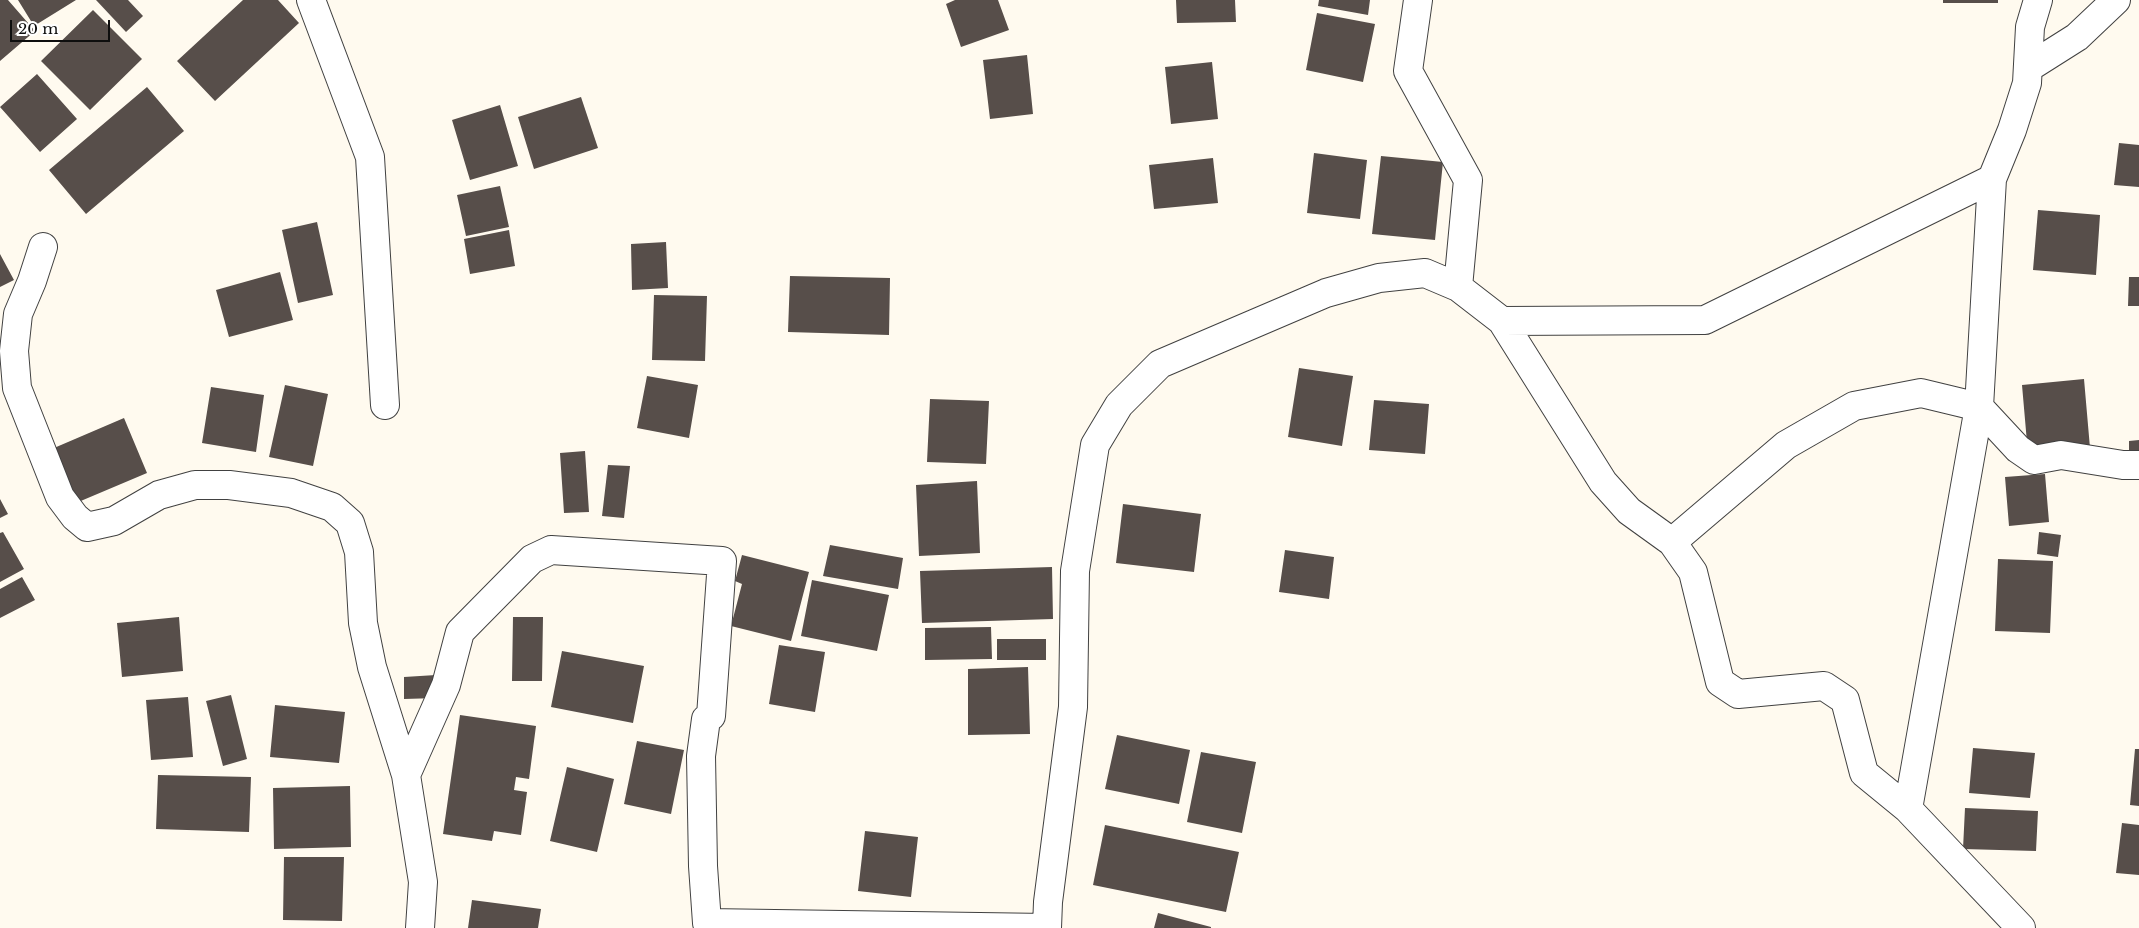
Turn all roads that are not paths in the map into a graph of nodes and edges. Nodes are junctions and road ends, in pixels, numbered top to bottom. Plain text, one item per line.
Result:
1 (311, 0) edge
2 (1418, 0) edge
3 (2038, 0) edge
4 (2116, 0) edge
5 (2028, 68) junction
6 (1992, 179) junction
7 (43, 247) dead end
8 (1458, 287) junction
9 (1502, 321) junction
10 (385, 405) dead end
11 (1979, 407) junction
12 (2139, 465) edge
13 (1672, 542) junction
14 (406, 775) junction
15 (1908, 809) junction
16 (420, 928) edge
17 (1047, 928) edge
18 (2021, 928) edge

1 - 10 street
2 - 8 street
3 - 5 street
4 - 5 street
5 - 6 street
6 - 9 street
6 - 11 street
7 - 14 street
8 - 9 street
8 - 17 street
9 - 13 street
11 - 12 street
11 - 13 street
11 - 15 street
13 - 15 street
14 - 16 street
14 - 17 street
15 - 18 street

